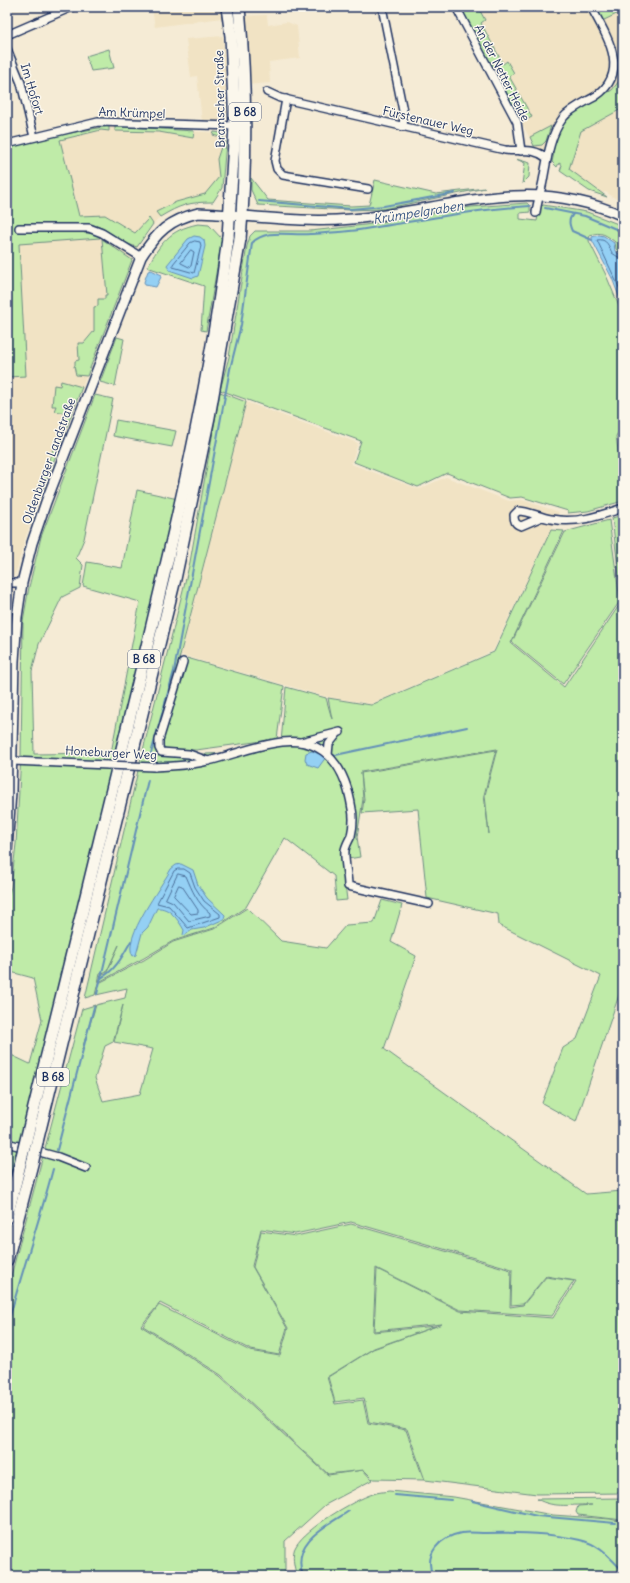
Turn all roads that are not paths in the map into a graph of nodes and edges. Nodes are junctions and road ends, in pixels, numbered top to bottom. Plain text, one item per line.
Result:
1 (72, 7) edge
2 (227, 7) edge
3 (239, 7) edge
4 (382, 7) edge
5 (456, 7) edge
6 (590, 7) edge
7 (7, 35) edge
8 (7, 49) edge
9 (267, 92) dead end
10 (286, 99) junction
11 (235, 126) junction
12 (403, 127) junction
13 (34, 137) junction
14 (7, 144) edge
15 (521, 151) junction
16 (547, 158) junction
17 (368, 189) dead end
18 (539, 195) junction
19 (536, 213) dead end
20 (230, 215) junction
21 (242, 216) junction
22 (623, 216) edge
23 (19, 228) dead end
24 (141, 257) junction
25 (623, 508) edge
26 (542, 517) dead end
27 (7, 583) edge
28 (22, 583) junction
29 (183, 662) dead end
30 (298, 743) junction
31 (329, 756) junction
32 (12, 761) junction
33 (208, 761) junction
34 (8, 823) edge
35 (7, 849) edge
36 (429, 904) dead end
37 (67, 996) junction
38 (32, 1141) junction
39 (7, 1143) edge
40 (86, 1168) dead end
41 (7, 1217) edge
42 (7, 1260) edge

1 - 7 street
2 - 11 main road, Bramscher Straße / B 68
3 - 21 main road, Bramscher Straße / B 68
4 - 12 street
5 - 15 street, An der Netter Heide
6 - 16 street
8 - 13 street, Im Hofort
9 - 10 street, Fürstenauer Weg
10 - 12 street, Fürstenauer Weg
10 - 17 street
11 - 13 street, Am Krümpel
11 - 20 main road, Bramscher Straße / B 68
12 - 15 street, Fürstenauer Weg
13 - 14 street, Am Krümpel
15 - 16 street, Fürstenauer Weg
16 - 18 street
18 - 19 street
18 - 21 street
18 - 22 street
20 - 21 street, Oldenburger Landstraße
20 - 24 street, Oldenburger Landstraße
20 - 37 main road, B 68
21 - 37 main road, B 68
23 - 24 street
24 - 28 street, Oldenburger Landstraße
25 - 26 street
27 - 28 street
28 - 32 street, Oldenburger Landstraße
29 - 33 street, Honeburger Weg
30 - 31 street, Honeburger Weg
30 - 31 street, Honeburger Weg
30 - 33 street, Honeburger Weg
31 - 36 street
32 - 33 street, Honeburger Weg, bridge
32 - 34 street, Oldenburger Landstraße
34 - 35 street, Oldenburger Landstraße
37 - 38 main road, B 68
38 - 41 main road, B 68, bridge
38 - 42 main road, B 68, bridge
39 - 40 street

